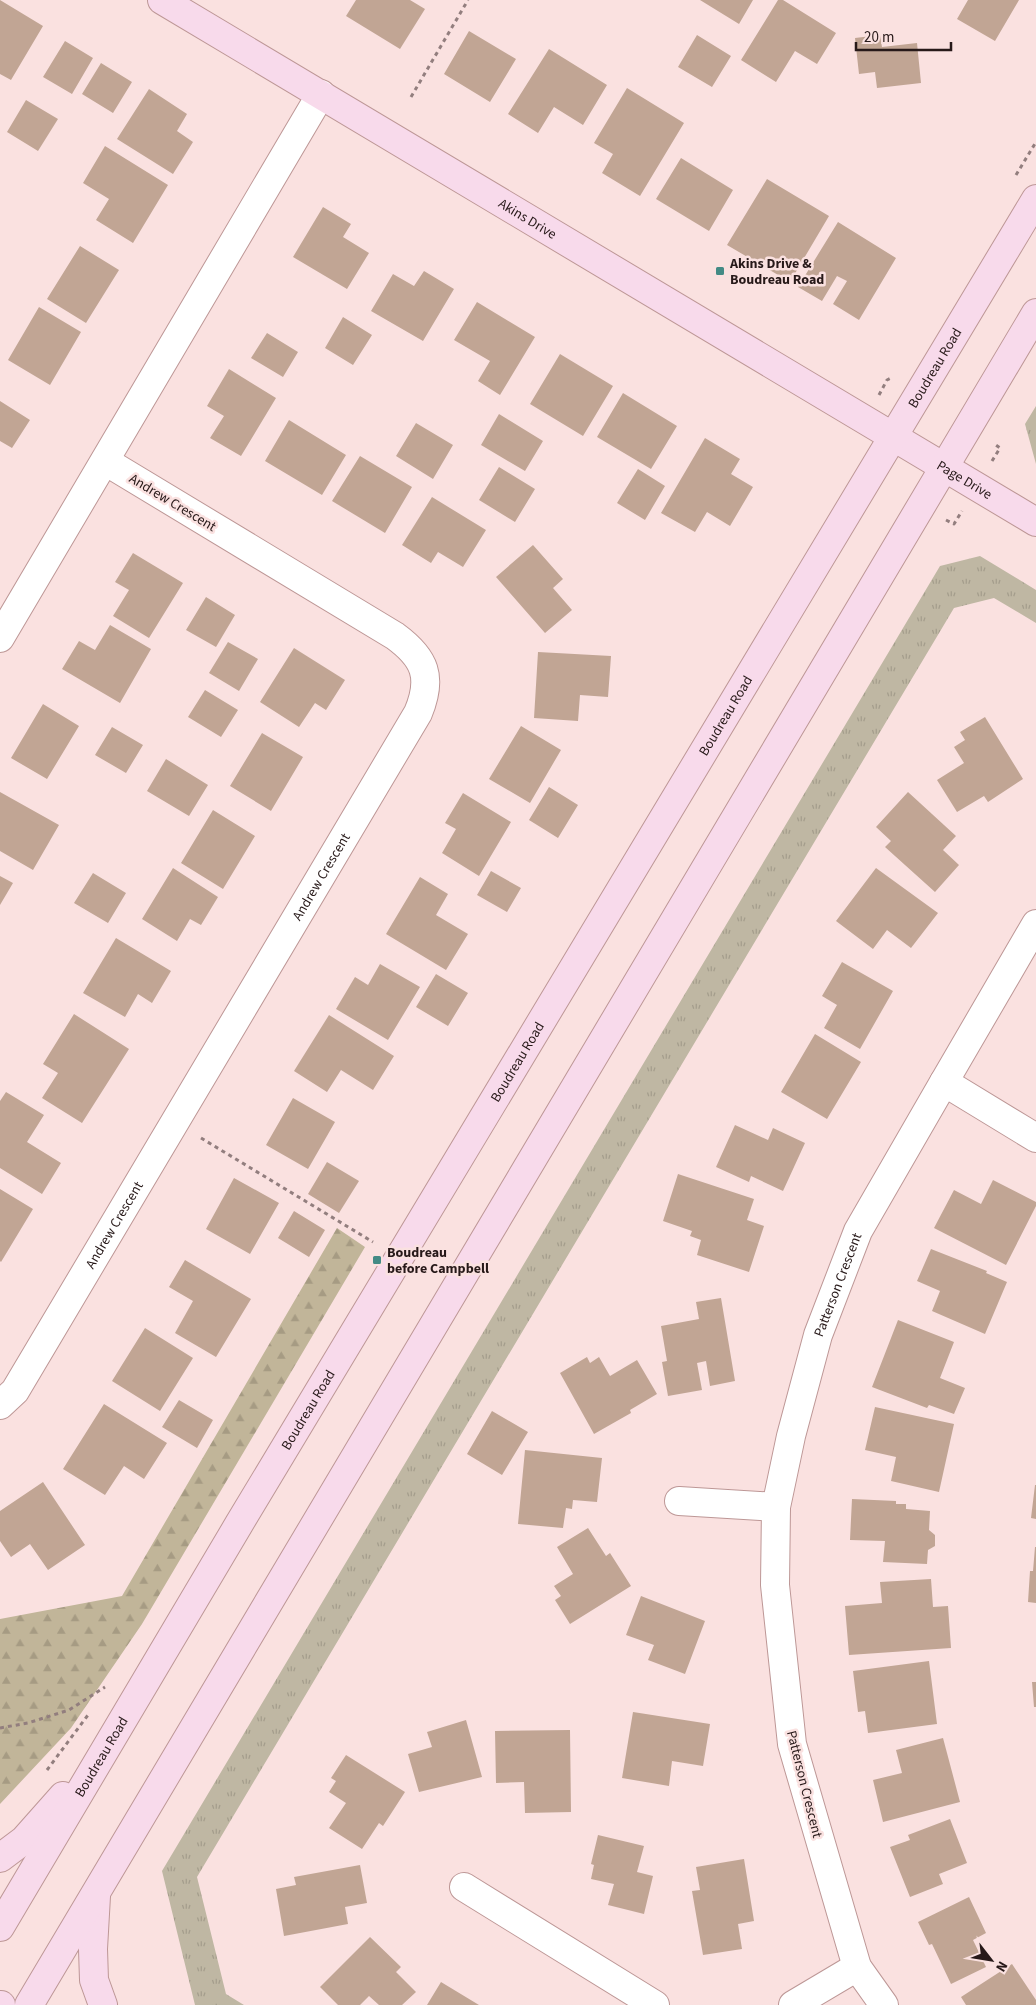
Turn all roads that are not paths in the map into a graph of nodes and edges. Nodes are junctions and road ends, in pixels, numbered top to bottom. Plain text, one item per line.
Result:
1 (162, 0) edge
2 (321, 94) junction
3 (1036, 199) edge
4 (1036, 313) edge
5 (894, 437) junction
6 (105, 462) junction
7 (944, 467) junction
8 (1036, 522) edge
9 (0, 638) edge
10 (1036, 924) edge
11 (944, 1082) junction
12 (1036, 1138) edge
13 (0, 1405) edge
14 (679, 1501) dead end
15 (776, 1507) junction
16 (105, 1750) junction
17 (0, 1858) edge
18 (464, 1887) dead end
19 (96, 1891) junction
20 (0, 1927) edge
21 (857, 1967) junction
22 (29, 2005) edge
23 (103, 2005) edge
24 (655, 2005) edge
25 (793, 2005) edge
26 (884, 2005) edge

1 - 2 main road, Akins Drive
2 - 5 main road, Akins Drive
2 - 6 street
3 - 5 main road, Boudreau Road
4 - 7 main road
5 - 7 main road, Page Drive
5 - 16 main road, Boudreau Road
6 - 9 street
6 - 13 street, Andrew Crescent
7 - 8 main road, Page Drive
7 - 19 main road
10 - 11 street, Patterson Crescent
11 - 12 street
11 - 15 street, Patterson Crescent
14 - 15 street
15 - 21 street, Patterson Crescent
16 - 17 main road
16 - 20 main road, Boudreau Road
18 - 24 street
19 - 22 main road
19 - 23 main road
21 - 25 street
21 - 26 street, Patterson Crescent

